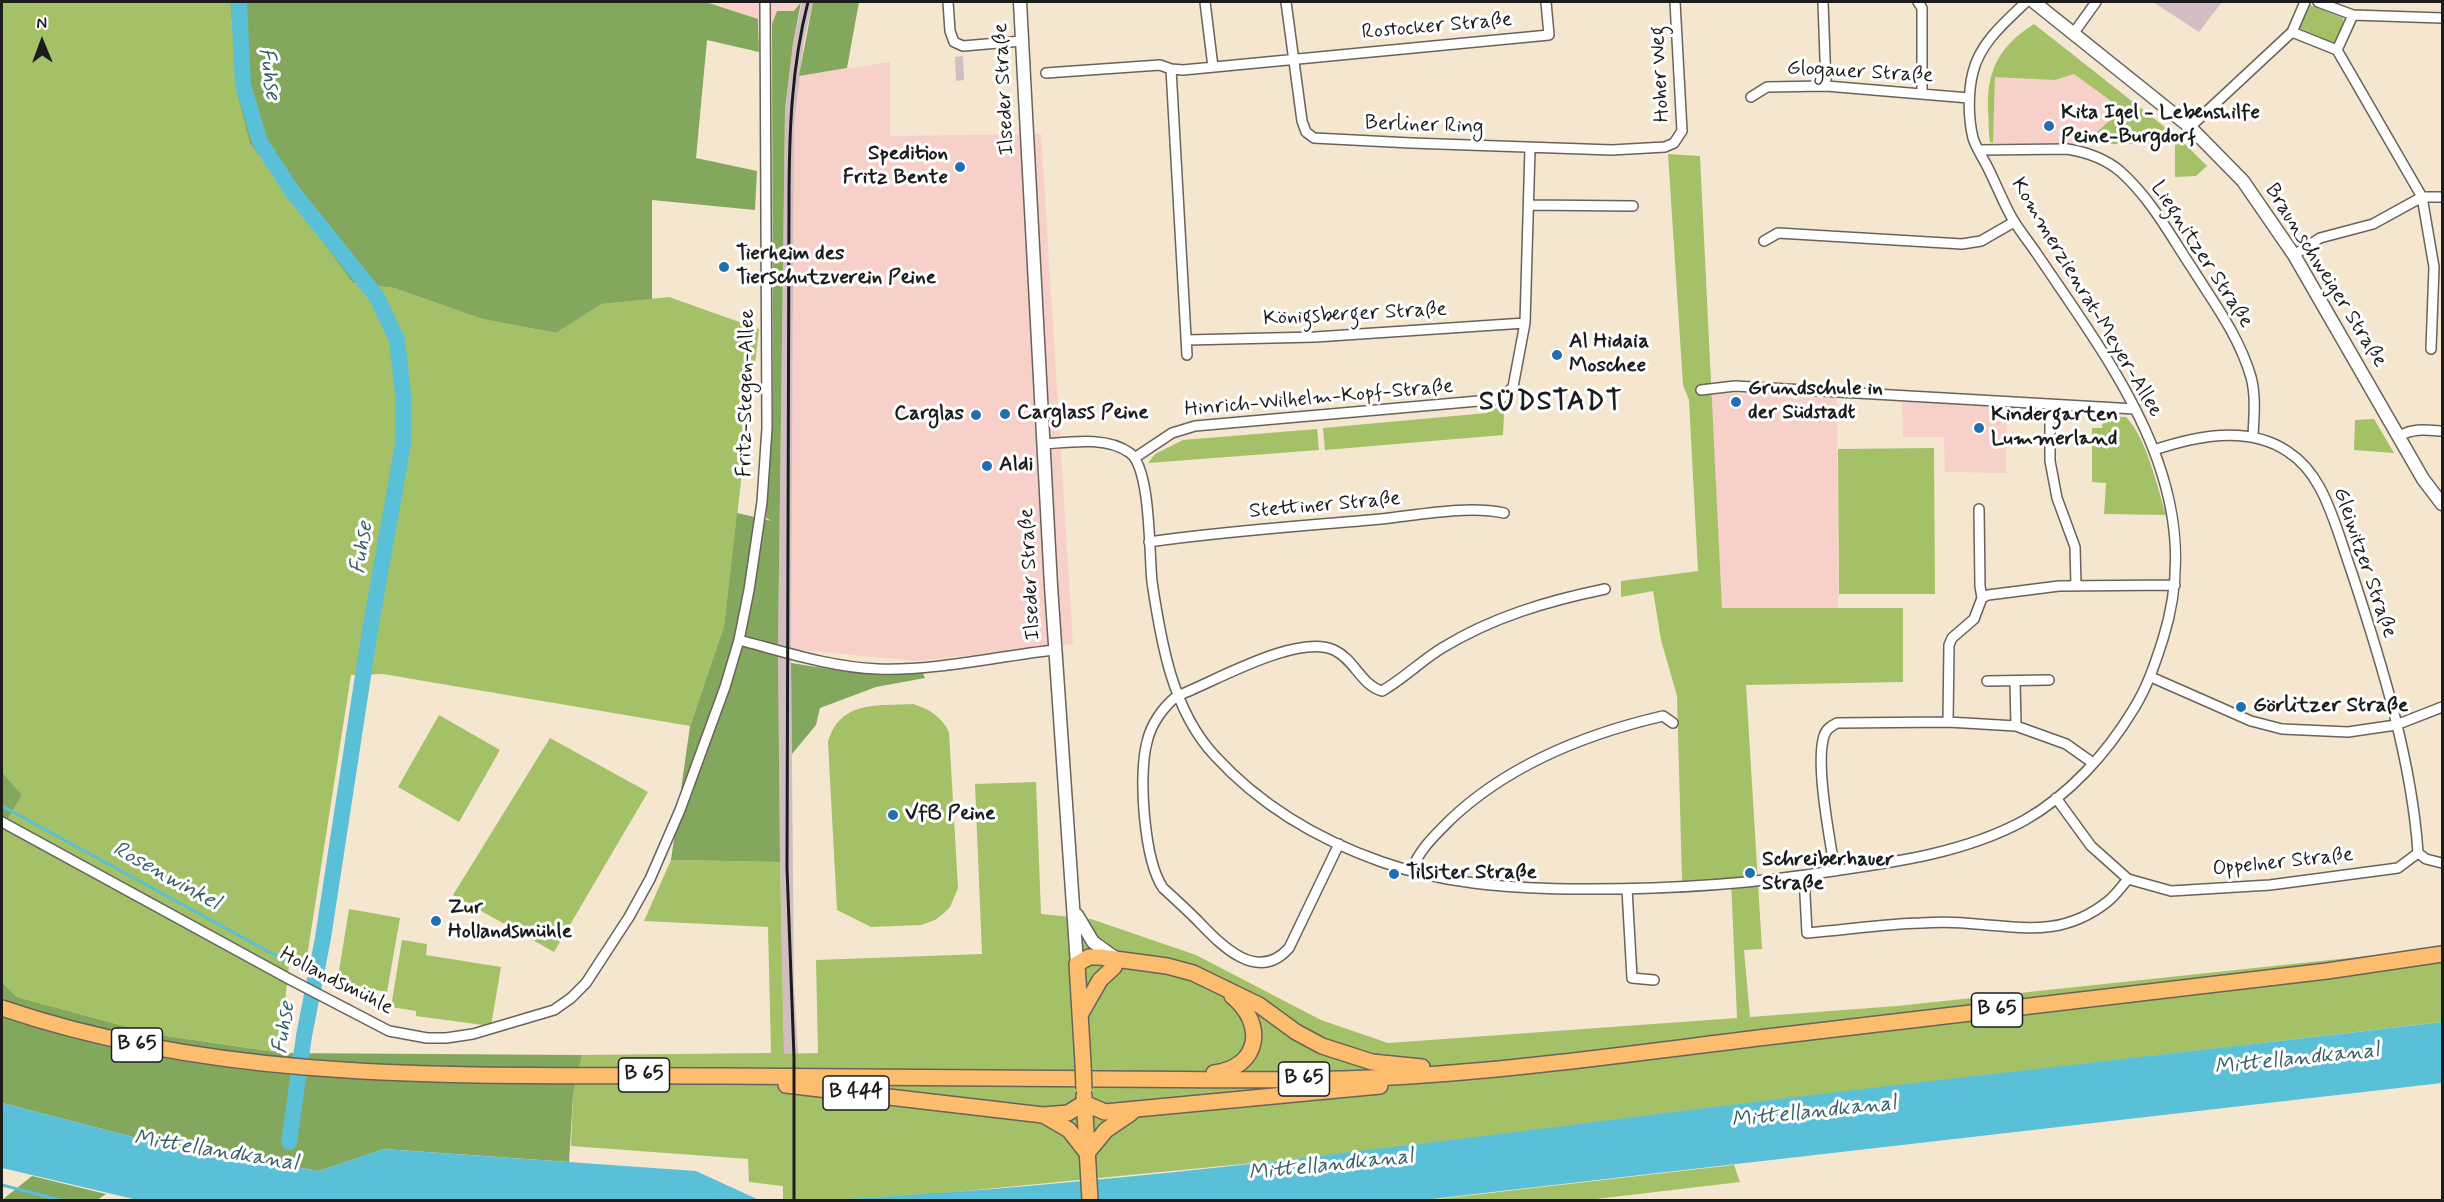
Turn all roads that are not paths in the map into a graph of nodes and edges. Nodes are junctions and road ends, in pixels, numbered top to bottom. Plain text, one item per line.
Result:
1 (765, 2) edge
2 (948, 2) edge
3 (1020, 2) edge
4 (1205, 2) edge
5 (1286, 2) edge
6 (1546, 2) edge
7 (1676, 2) edge
8 (1823, 2) edge
9 (1918, 2) edge
10 (2025, 2) edge
11 (2034, 2) edge
12 (2097, 2) edge
13 (2305, 2) edge
14 (2318, 2) edge
15 (2353, 15) junction
16 (2442, 18) edge
17 (2292, 32) junction
18 (2073, 34) junction
19 (1022, 41) junction
20 (2337, 50) junction
21 (1295, 59) junction
22 (1213, 67) junction
23 (1171, 69) junction
24 (1046, 72) dead end
25 (1826, 86) junction
26 (1922, 93) junction
27 (1751, 97) dead end
28 (1969, 98) junction
29 (2190, 127) junction
30 (1674, 143) joint
31 (1530, 148) junction
32 (1979, 150) junction
33 (2422, 197) junction
34 (2442, 197) edge
35 (1529, 205) junction
36 (1633, 206) dead end
37 (2014, 222) junction
38 (1764, 241) dead end
39 (2294, 255) junction
40 (1526, 323) junction
41 (1186, 340) junction
42 (2431, 349) dead end
43 (1186, 355) dead end
44 (1701, 390) dead end
45 (2050, 405) junction
46 (2135, 409) junction
47 (2442, 431) edge
48 (2253, 436) junction
49 (2400, 436) junction
50 (1044, 444) junction
51 (2154, 450) junction
52 (1136, 457) junction
53 (2442, 504) edge
54 (1979, 509) dead end
55 (1504, 513) dead end
56 (1149, 542) junction
57 (2076, 585) junction
58 (2175, 585) junction
59 (1605, 589) dead end
60 (1982, 598) junction
61 (739, 640) junction
62 (1055, 650) junction
63 (2151, 677) junction
64 (2049, 680) dead end
65 (1987, 681) dead end
66 (2015, 681) junction
67 (1177, 696) junction
68 (2442, 707) edge
69 (1948, 722) junction
70 (1672, 723) dead end
71 (2396, 725) junction
72 (2016, 726) junction
73 (2092, 763) junction
74 (2056, 798) junction
75 (2, 822) edge
76 (1339, 844) junction
77 (2418, 853) junction
78 (2442, 863) edge
79 (1411, 871) junction
80 (1835, 871) junction
81 (1804, 876) junction
82 (2128, 879) junction
83 (1627, 889) junction
84 (1074, 909) junction
85 (2442, 954) edge
86 (1114, 962) junction
87 (1077, 964) junction
88 (1654, 980) dead end
89 (1218, 985) junction
90 (2, 1008) edge
91 (1080, 1015) junction
92 (1461, 1071) junction
93 (1436, 1074) junction
94 (712, 1076) junction
95 (1172, 1079) junction
96 (1084, 1096) junction
97 (1135, 1111) junction
98 (1043, 1115) junction
99 (1087, 1153) junction
100 (1090, 1200) edge

1 - 61 street, Fritz-Stegen-Allee
2 - 19 street
3 - 19 street, Ilseder Straße
4 - 22 street
5 - 21 street, Berliner Ring
6 - 21 street, Rostocker Straße
7 - 30 street, Hoher Weg
8 - 25 street
9 - 26 street
10 - 28 street, Kommerzienrat-Meyer-Allee
11 - 18 street, Braunschweiger Straße
12 - 18 street
13 - 17 street
14 - 15 street
15 - 16 street
15 - 20 street
17 - 20 street
17 - 29 street
18 - 29 street, Braunschweiger Straße
19 - 50 street, Ilseder Straße
20 - 33 street
21 - 22 street
21 - 31 street, Berliner Ring
22 - 23 street
23 - 24 street
23 - 41 street
25 - 26 street, Glogauer Straße
25 - 27 street, Glogauer Straße
26 - 28 street, Glogauer Straße
28 - 32 street, Kommerzienrat-Meyer-Allee
29 - 39 street, Braunschweiger Straße
30 - 31 street, Berliner Ring
31 - 35 street
32 - 37 street, Kommerzienrat-Meyer-Allee
32 - 48 street, Liegnitzer Straße
33 - 34 street
33 - 39 street
33 - 42 street
35 - 36 street
35 - 40 street
37 - 38 street
37 - 46 street, Kommerzienrat-Meyer-Allee
39 - 49 street, Braunschweiger Straße
40 - 41 street, Königsberger Straße
40 - 52 street, Hinrich-Wilhelm-Kopf-Straße
41 - 43 street
44 - 45 street
45 - 46 street
45 - 57 street
46 - 51 street, Kommerzienrat-Meyer-Allee
47 - 49 street
48 - 51 street, Gleiwitzer Straße
48 - 71 street, Gleiwitzer Straße
49 - 53 street, Braunschweiger Straße
50 - 52 street
50 - 62 street, Ilseder Straße
51 - 58 street, Kommerzienrat-Meyer-Allee
52 - 56 street, Kommerzienrat-Meyer-Allee
54 - 60 street
55 - 56 street, Stettiner Straße
56 - 67 street, Kommerzienrat-Meyer-Allee
57 - 58 street
57 - 60 street
58 - 63 street, Kommerzienrat-Meyer-Allee
59 - 67 street
60 - 69 street
61 - 62 street
61 - 75 street, Hollandsmühle
62 - 84 street, Ilseder Straße
63 - 71 street
63 - 73 street, Kommerzienrat-Meyer-Allee
64 - 66 street
65 - 66 street
66 - 72 street
67 - 76 street, Kommerzienrat-Meyer-Allee
67 - 76 street
68 - 71 street
69 - 72 street
69 - 80 street
70 - 79 street
71 - 77 street
72 - 73 street
73 - 74 street, Kommerzienrat-Meyer-Allee
74 - 80 street, Kommerzienrat-Meyer-Allee
74 - 82 street, Oppelner Straße
76 - 79 street, Kommerzienrat-Meyer-Allee
77 - 78 street
77 - 82 street, Oppelner Straße
79 - 83 street, Kommerzienrat-Meyer-Allee
80 - 81 street, Kommerzienrat-Meyer-Allee
81 - 82 street
81 - 83 street, Kommerzienrat-Meyer-Allee
83 - 88 street
84 - 86 street
84 - 87 street, Ilseder Straße
85 - 92 main road, B 65
86 - 87 main road
86 - 89 main road
86 - 91 main road
87 - 91 main road
89 - 92 main road
89 - 95 main road
90 - 94 main road, B 65
91 - 96 main road, bridge
92 - 93 main road, B 65
93 - 95 main road, B 65
93 - 97 main road
94 - 95 main road, B 65
94 - 98 main road, B 444
96 - 97 main road
96 - 98 main road
96 - 99 main road
97 - 99 main road
98 - 99 main road
99 - 100 main road

